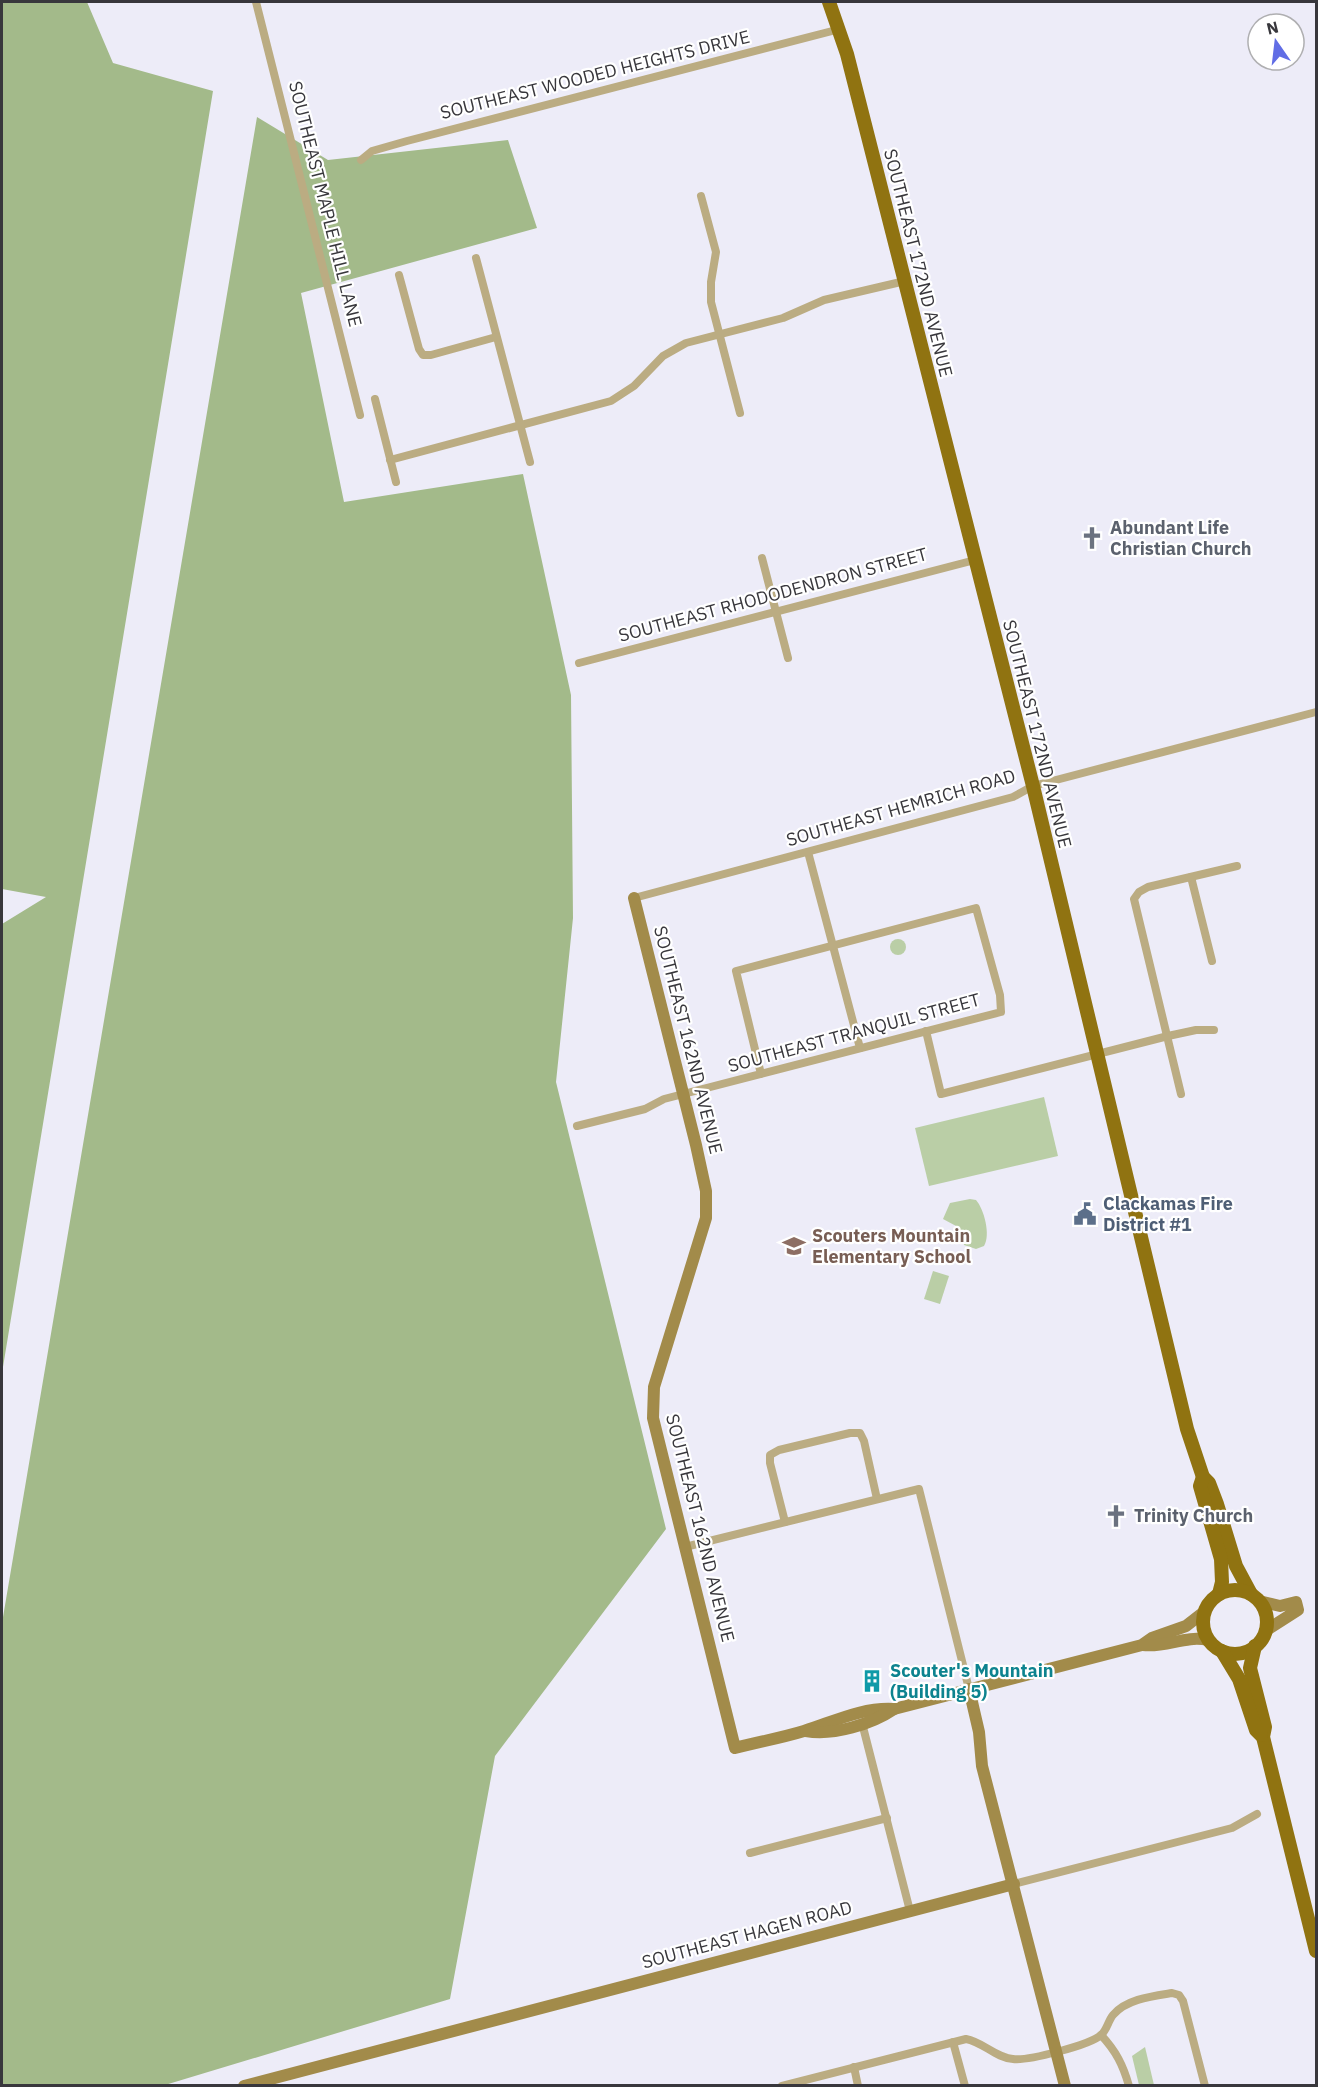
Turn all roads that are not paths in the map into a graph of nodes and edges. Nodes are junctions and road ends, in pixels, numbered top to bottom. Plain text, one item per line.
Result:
1 (256, 2) edge
2 (829, 2) edge
3 (840, 29) junction
4 (361, 160) dead end
5 (701, 196) dead end
6 (476, 258) dead end
7 (399, 275) dead end
8 (905, 281) junction
9 (721, 333) junction
10 (496, 337) junction
11 (375, 399) dead end
12 (740, 412) dead end
13 (360, 415) dead end
14 (520, 425) junction
15 (390, 460) junction
16 (530, 462) dead end
17 (396, 482) dead end
18 (762, 558) dead end
19 (975, 560) junction
20 (776, 612) junction
21 (788, 658) dead end
22 (579, 663) dead end
23 (1317, 712) edge
24 (1033, 786) junction
25 (808, 852) junction
26 (1237, 866) dead end
27 (1191, 877) junction
28 (634, 898) joint
29 (833, 946) junction
30 (1212, 961) dead end
31 (1214, 1030) dead end
32 (926, 1032) junction
33 (1168, 1036) junction
34 (860, 1048) junction
35 (1096, 1055) junction
36 (761, 1074) junction
37 (683, 1094) junction
38 (1181, 1094) dead end
39 (577, 1126) dead end
40 (1203, 1477) junction
41 (877, 1499) junction
42 (785, 1522) junction
43 (686, 1546) junction
44 (1219, 1594) junction
45 (1255, 1598) junction
46 (1204, 1612) junction
47 (1265, 1631) junction
48 (1208, 1640) junction
49 (1142, 1645) junction
50 (1255, 1646) junction
51 (1222, 1651) junction
52 (969, 1689) junction
53 (894, 1709) junction
54 (862, 1723) junction
55 (806, 1731) junction
56 (1263, 1737) junction
57 (1257, 1814) dead end
58 (887, 1818) junction
59 (750, 1853) dead end
60 (1014, 1884) junction
61 (910, 1911) junction
62 (1317, 1951) edge
63 (1101, 2035) junction
64 (953, 2042) junction
65 (1056, 2051) junction
66 (854, 2067) junction
67 (244, 2085) edge
68 (782, 2085) edge
69 (858, 2085) edge
70 (965, 2085) edge
71 (1065, 2085) edge
72 (1129, 2085) edge
73 (1205, 2085) edge

1 - 13 street, SOUTHEAST MAPLE HILL LANE
2 - 3 main road, SOUTHEAST 172ND AVENUE
3 - 4 street, SOUTHEAST WOODED HEIGHTS DRIVE
3 - 8 main road, SOUTHEAST 172ND AVENUE
5 - 9 street
6 - 10 street
7 - 10 street
8 - 9 street
8 - 19 main road, SOUTHEAST 172ND AVENUE
9 - 12 street
9 - 14 street
10 - 14 street
11 - 15 street
14 - 15 street
14 - 16 street
15 - 17 street
18 - 20 street
19 - 20 street, SOUTHEAST RHODODENDRON STREET
19 - 24 main road, SOUTHEAST 172ND AVENUE
20 - 21 street
20 - 22 street, SOUTHEAST RHODODENDRON STREET
23 - 24 street, SOUTHEAST HEMRICH ROAD
24 - 25 street, SOUTHEAST HEMRICH ROAD
24 - 35 main road, SOUTHEAST 172ND AVENUE
25 - 28 street, SOUTHEAST HEMRICH ROAD
25 - 29 street
26 - 27 street
27 - 30 street
27 - 33 street
28 - 37 street, SOUTHEAST 162ND AVENUE
29 - 32 street, SOUTHEAST TRANQUIL STREET
29 - 34 street
29 - 36 street
31 - 33 street
32 - 34 street, SOUTHEAST TRANQUIL STREET
32 - 35 street
33 - 35 street
33 - 38 street
34 - 36 street, SOUTHEAST TRANQUIL STREET
35 - 40 main road, SOUTHEAST 172ND AVENUE
36 - 37 street, SOUTHEAST TRANQUIL STREET
37 - 39 street, SOUTHEAST TRANQUIL STREET
37 - 43 street, SOUTHEAST 162ND AVENUE
40 - 44 main road, SOUTHEAST 172ND AVENUE
40 - 45 main road, SOUTHEAST 172ND AVENUE
41 - 42 street
41 - 42 street
41 - 52 street
42 - 43 street
43 - 55 street, SOUTHEAST 162ND AVENUE
44 - 45 main road
44 - 46 main road
45 - 47 main road, SOUTHEAST 172ND AVENUE
45 - 47 street
46 - 48 main road
46 - 49 street
47 - 50 main road
48 - 49 street
48 - 51 main road
49 - 52 street
50 - 51 main road
50 - 56 main road
51 - 56 main road
52 - 53 street
52 - 60 street
53 - 54 street
53 - 55 street
54 - 55 street
54 - 58 street
56 - 62 main road
57 - 60 street, SOUTHEAST HAGEN ROAD
58 - 59 street
58 - 61 street
60 - 61 street, SOUTHEAST HAGEN ROAD
60 - 65 street
61 - 67 street, SOUTHEAST HAGEN ROAD
63 - 65 street
63 - 72 street
63 - 73 street
64 - 65 street
64 - 66 street
64 - 70 street
65 - 71 street
66 - 68 street
66 - 69 street

